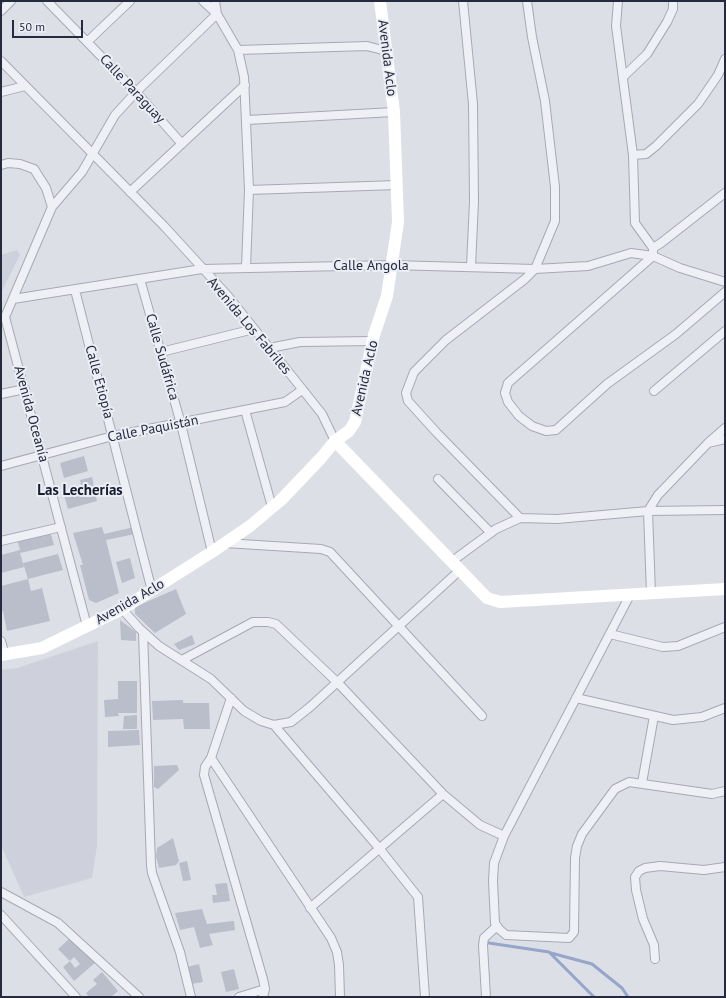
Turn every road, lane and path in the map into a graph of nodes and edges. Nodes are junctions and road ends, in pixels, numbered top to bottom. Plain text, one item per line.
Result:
1 (11, 1) edge
2 (47, 1) edge
3 (130, 1) edge
4 (203, 1) edge
5 (215, 1) edge
6 (380, 1) edge
7 (463, 1) edge
8 (527, 1) edge
9 (618, 1) edge
10 (673, 1) edge
11 (1, 11) edge
12 (217, 14) junction
13 (87, 42) junction
14 (238, 50) junction
15 (386, 51) junction
16 (725, 59) edge
17 (1, 61) edge
18 (623, 76) junction
19 (245, 85) junction
20 (25, 86) junction
21 (1, 92) edge
22 (136, 92) junction
23 (394, 112) junction
24 (247, 120) junction
25 (182, 144) junction
26 (93, 155) junction
27 (633, 155) junction
28 (1, 165) edge
29 (397, 185) junction
30 (249, 190) junction
31 (130, 192) junction
32 (725, 193) edge
33 (52, 207) junction
34 (653, 252) junction
35 (392, 265) junction
36 (246, 267) junction
37 (471, 267) junction
38 (202, 269) junction
39 (535, 269) junction
40 (140, 278) junction
41 (725, 282) edge
42 (75, 290) junction
43 (725, 292) edge
44 (13, 299) junction
45 (3, 318) edge
46 (254, 329) junction
47 (725, 331) edge
48 (373, 341) junction
49 (269, 348) junction
50 (161, 352) junction
51 (25, 389) junction
52 (302, 390) junction
53 (654, 391) dead end
54 (1, 394) edge
55 (245, 410) junction
56 (181, 424) junction
57 (725, 428) edge
58 (113, 436) junction
59 (725, 439) edge
60 (335, 441) junction
61 (708, 442) junction
62 (42, 456) junction
63 (1, 466) edge
64 (438, 479) dead end
65 (272, 507) junction
66 (648, 510) junction
67 (725, 510) edge
68 (520, 518) junction
69 (61, 527) junction
70 (491, 533) junction
71 (1, 541) edge
72 (225, 543) junction
73 (212, 552) junction
74 (450, 562) junction
75 (459, 571) junction
76 (725, 589) edge
77 (152, 591) junction
78 (651, 594) junction
79 (630, 595) junction
80 (122, 609) junction
81 (87, 626) junction
82 (399, 627) junction
83 (725, 627) edge
84 (143, 632) junction
85 (610, 634) junction
86 (1, 641) edge
87 (3, 655) edge
88 (182, 660) junction
89 (338, 683) junction
90 (231, 698) junction
91 (576, 698) junction
92 (725, 708) edge
93 (482, 716) dead end
94 (654, 716) junction
95 (291, 722) junction
96 (274, 725) junction
97 (286, 739) junction
98 (211, 758) junction
99 (642, 783) junction
100 (725, 791) edge
101 (443, 794) junction
102 (504, 836) junction
103 (379, 848) junction
104 (725, 867) edge
105 (1, 892) edge
106 (310, 908) junction
107 (1, 915) edge
108 (497, 926) junction
109 (655, 959) dead end
110 (264, 993) edge
111 (76, 997) edge
112 (139, 997) edge
113 (191, 997) edge
114 (239, 997) edge
115 (340, 997) edge
116 (425, 997) edge
117 (486, 997) edge

1 - 11 street
2 - 13 street, Calle Paraguay
3 - 13 street
4 - 12 street
5 - 12 street
6 - 15 street, Avenida Aclo
7 - 37 street
8 - 39 street
9 - 18 street
10 - 18 street
12 - 14 street
12 - 22 street, Avenida Oceanía
13 - 22 street, Calle Paraguay
14 - 15 street
14 - 19 street
15 - 23 street, Avenida Aclo
16 - 27 street
17 - 20 street, Avenida Los Fabriles
18 - 27 street
19 - 24 street
19 - 25 street
20 - 21 street
20 - 26 street, Avenida Los Fabriles
22 - 25 street, Calle Paraguay
22 - 26 street, Avenida Oceanía
23 - 24 street
23 - 29 street, Avenida Aclo
24 - 30 street
25 - 31 street
26 - 31 street, Avenida Los Fabriles
26 - 33 street, Avenida Oceanía
27 - 34 street
28 - 33 street
29 - 30 street
29 - 35 street, Avenida Aclo
30 - 36 street
31 - 38 street, Avenida Los Fabriles
32 - 34 street
33 - 44 street, Avenida Oceanía
34 - 39 street, Calle Angola
34 - 41 street, Calle Angola
34 - 43 street
35 - 36 street, Calle Angola
35 - 37 street, Calle Angola
35 - 48 street, Avenida Aclo
36 - 38 street, Calle Angola
37 - 39 street, Calle Angola
38 - 40 street, Calle Angola
38 - 46 street, Avenida Los Fabriles
39 - 68 street
40 - 42 street, Calle Angola
40 - 50 street, Calle Sudáfrica
42 - 44 street, Calle Angola
42 - 58 street, Calle Etiopía
44 - 45 street, Avenida Oceanía
45 - 51 street, Avenida Oceanía
46 - 49 street, Avenida Los Fabriles
46 - 50 street
47 - 53 street
48 - 49 street
48 - 60 street, Avenida Aclo
49 - 52 street, Avenida Los Fabriles
50 - 56 street, Calle Sudáfrica
51 - 54 street
51 - 62 street, Avenida Oceanía
52 - 55 street, Calle Paquistán
52 - 60 street, Avenida Los Fabriles
55 - 56 street, Calle Paquistán
55 - 65 street
56 - 58 street, Calle Paquistán
56 - 73 street, Calle Sudáfrica
57 - 61 street
58 - 62 street, Calle Paquistán
58 - 77 street, Calle Etiopía
59 - 61 street
60 - 65 street, Avenida Aclo
60 - 74 street, Avenida Los Fabriles
61 - 66 street
62 - 63 street, Calle Paquistán
62 - 69 street, Avenida Oceanía
64 - 70 street
65 - 72 street, Avenida Aclo
66 - 67 street
66 - 68 street
66 - 78 street
68 - 70 street
69 - 71 street
69 - 81 street, Avenida Oceanía
70 - 74 street
72 - 73 street, Avenida Aclo
72 - 82 street
73 - 77 street, Avenida Aclo
74 - 75 street, Avenida Los Fabriles
75 - 79 street, Avenida Los Fabriles
75 - 82 street
76 - 78 street
77 - 80 street, Avenida Aclo
78 - 79 street
79 - 85 street
80 - 81 street, Avenida Aclo
80 - 84 street
81 - 87 street, Avenida Aclo
82 - 89 street
82 - 93 street
83 - 85 street
84 - 88 street
84 - 113 street
85 - 91 street
86 - 87 street
88 - 89 street
88 - 90 street
89 - 95 street
89 - 101 street
90 - 96 street
90 - 98 street
91 - 94 street
91 - 102 street
92 - 94 street
94 - 99 street
95 - 96 street
95 - 97 street
96 - 97 street
97 - 103 street
98 - 106 street
98 - 110 street
99 - 100 street
99 - 108 street
101 - 102 street
101 - 103 street
102 - 108 street
103 - 106 street
103 - 116 street
104 - 109 street
105 - 112 street
106 - 115 street
107 - 111 street
108 - 117 street
110 - 114 street

